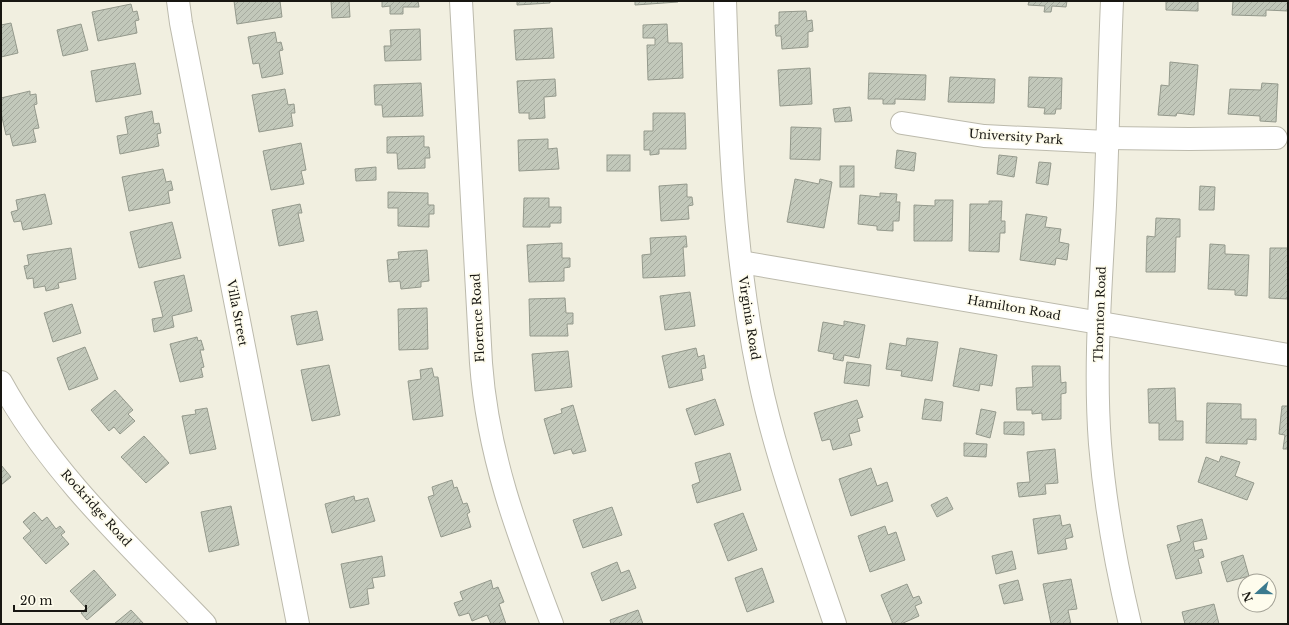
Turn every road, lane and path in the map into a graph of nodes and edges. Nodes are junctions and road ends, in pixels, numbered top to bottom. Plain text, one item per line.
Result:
1 (178, 1) edge
2 (461, 1) edge
3 (724, 1) edge
4 (1112, 1) edge
5 (902, 123) dead end
6 (1276, 138) dead end
7 (1107, 140) junction
8 (741, 262) junction
9 (1098, 322) junction
10 (1288, 355) edge
11 (1, 382) edge
12 (205, 624) edge
13 (298, 624) edge
14 (552, 624) edge
15 (836, 624) edge
16 (1130, 624) edge

1 - 13 street, Villa Street
2 - 14 street, Florence Road
3 - 8 street, Virginia Road
4 - 7 street, Thornton Road
5 - 7 street, University Park
6 - 7 street, University Park
7 - 9 street, Thornton Road
8 - 9 street, Hamilton Road
8 - 15 street, Virginia Road
9 - 10 street, Hamilton Road
9 - 16 street, Thornton Road
11 - 12 street, Rockridge Road

